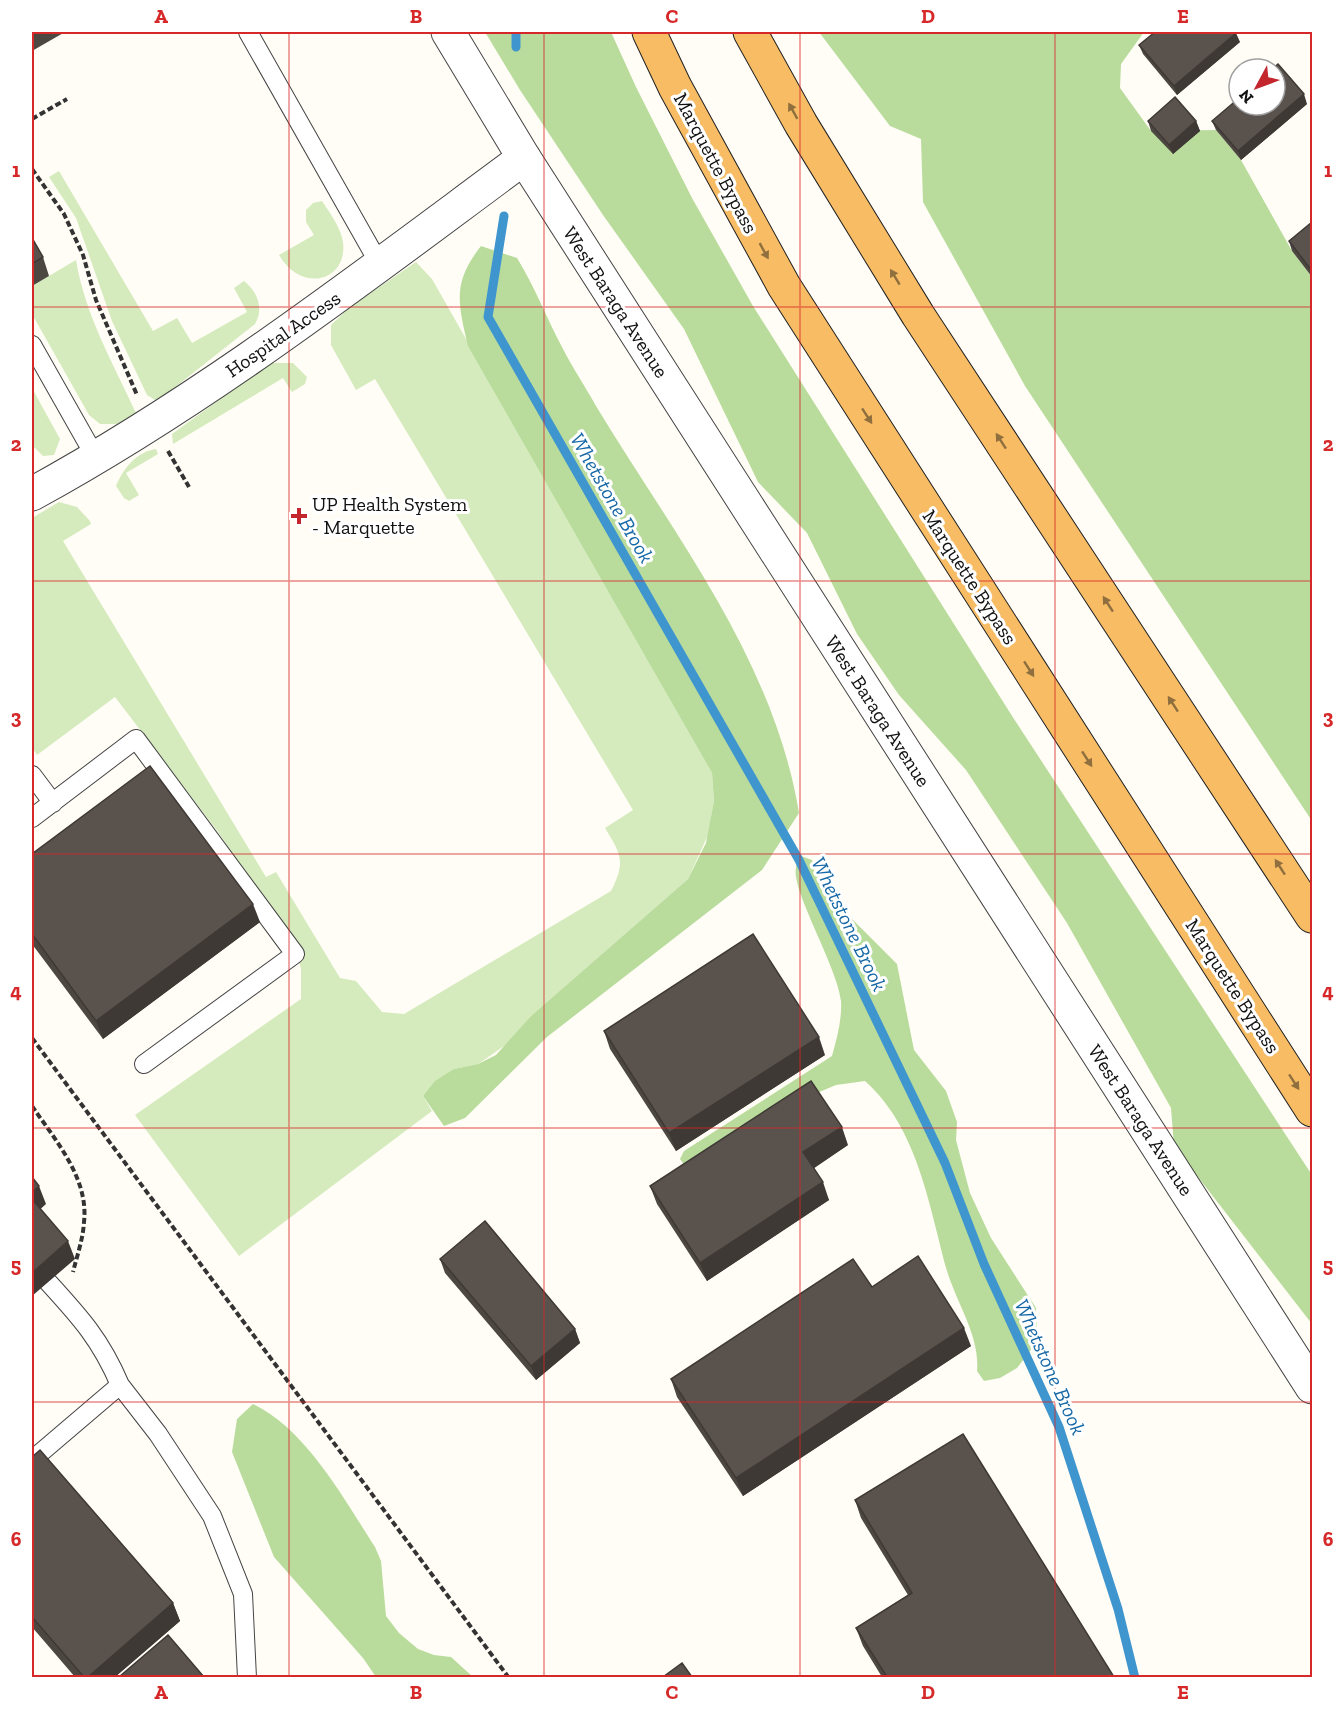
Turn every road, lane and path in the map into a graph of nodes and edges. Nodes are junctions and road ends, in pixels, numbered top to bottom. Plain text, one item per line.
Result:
1 (248, 32) edge
2 (448, 32) edge
3 (650, 32) edge
4 (750, 32) edge
5 (67, 99) dead end
6 (32, 118) edge
7 (524, 158) junction
8 (32, 169) edge
9 (380, 265) junction
10 (32, 345) edge
11 (152, 423) junction
12 (96, 458) junction
13 (189, 487) dead end
14 (33, 490) edge
15 (32, 775) edge
16 (52, 803) junction
17 (32, 818) edge
18 (1312, 916) edge
19 (32, 1038) edge
20 (144, 1064) dead end
21 (32, 1106) edge
22 (1312, 1110) edge
23 (48, 1282) edge
24 (66, 1302) junction
25 (120, 1385) junction
26 (1312, 1387) edge
27 (32, 1460) edge
28 (247, 1677) edge
29 (509, 1677) edge

1 - 9 lane
2 - 7 street, West Baraga Avenue
3 -> 22 highway, Marquette Bypass
18 -> 4 highway
5 - 6 path
7 - 9 street, Hospital Access
7 - 26 street, West Baraga Avenue
8 - 11 path
9 - 11 street, Hospital Access
10 - 12 lane
11 - 12 street, Hospital Access
11 - 13 path
12 - 14 street, Hospital Access
15 - 16 lane
16 - 17 lane
16 - 20 lane
19 - 29 path
21 - 24 path
23 - 24 lane
24 - 25 lane
25 - 27 lane
25 - 28 lane

